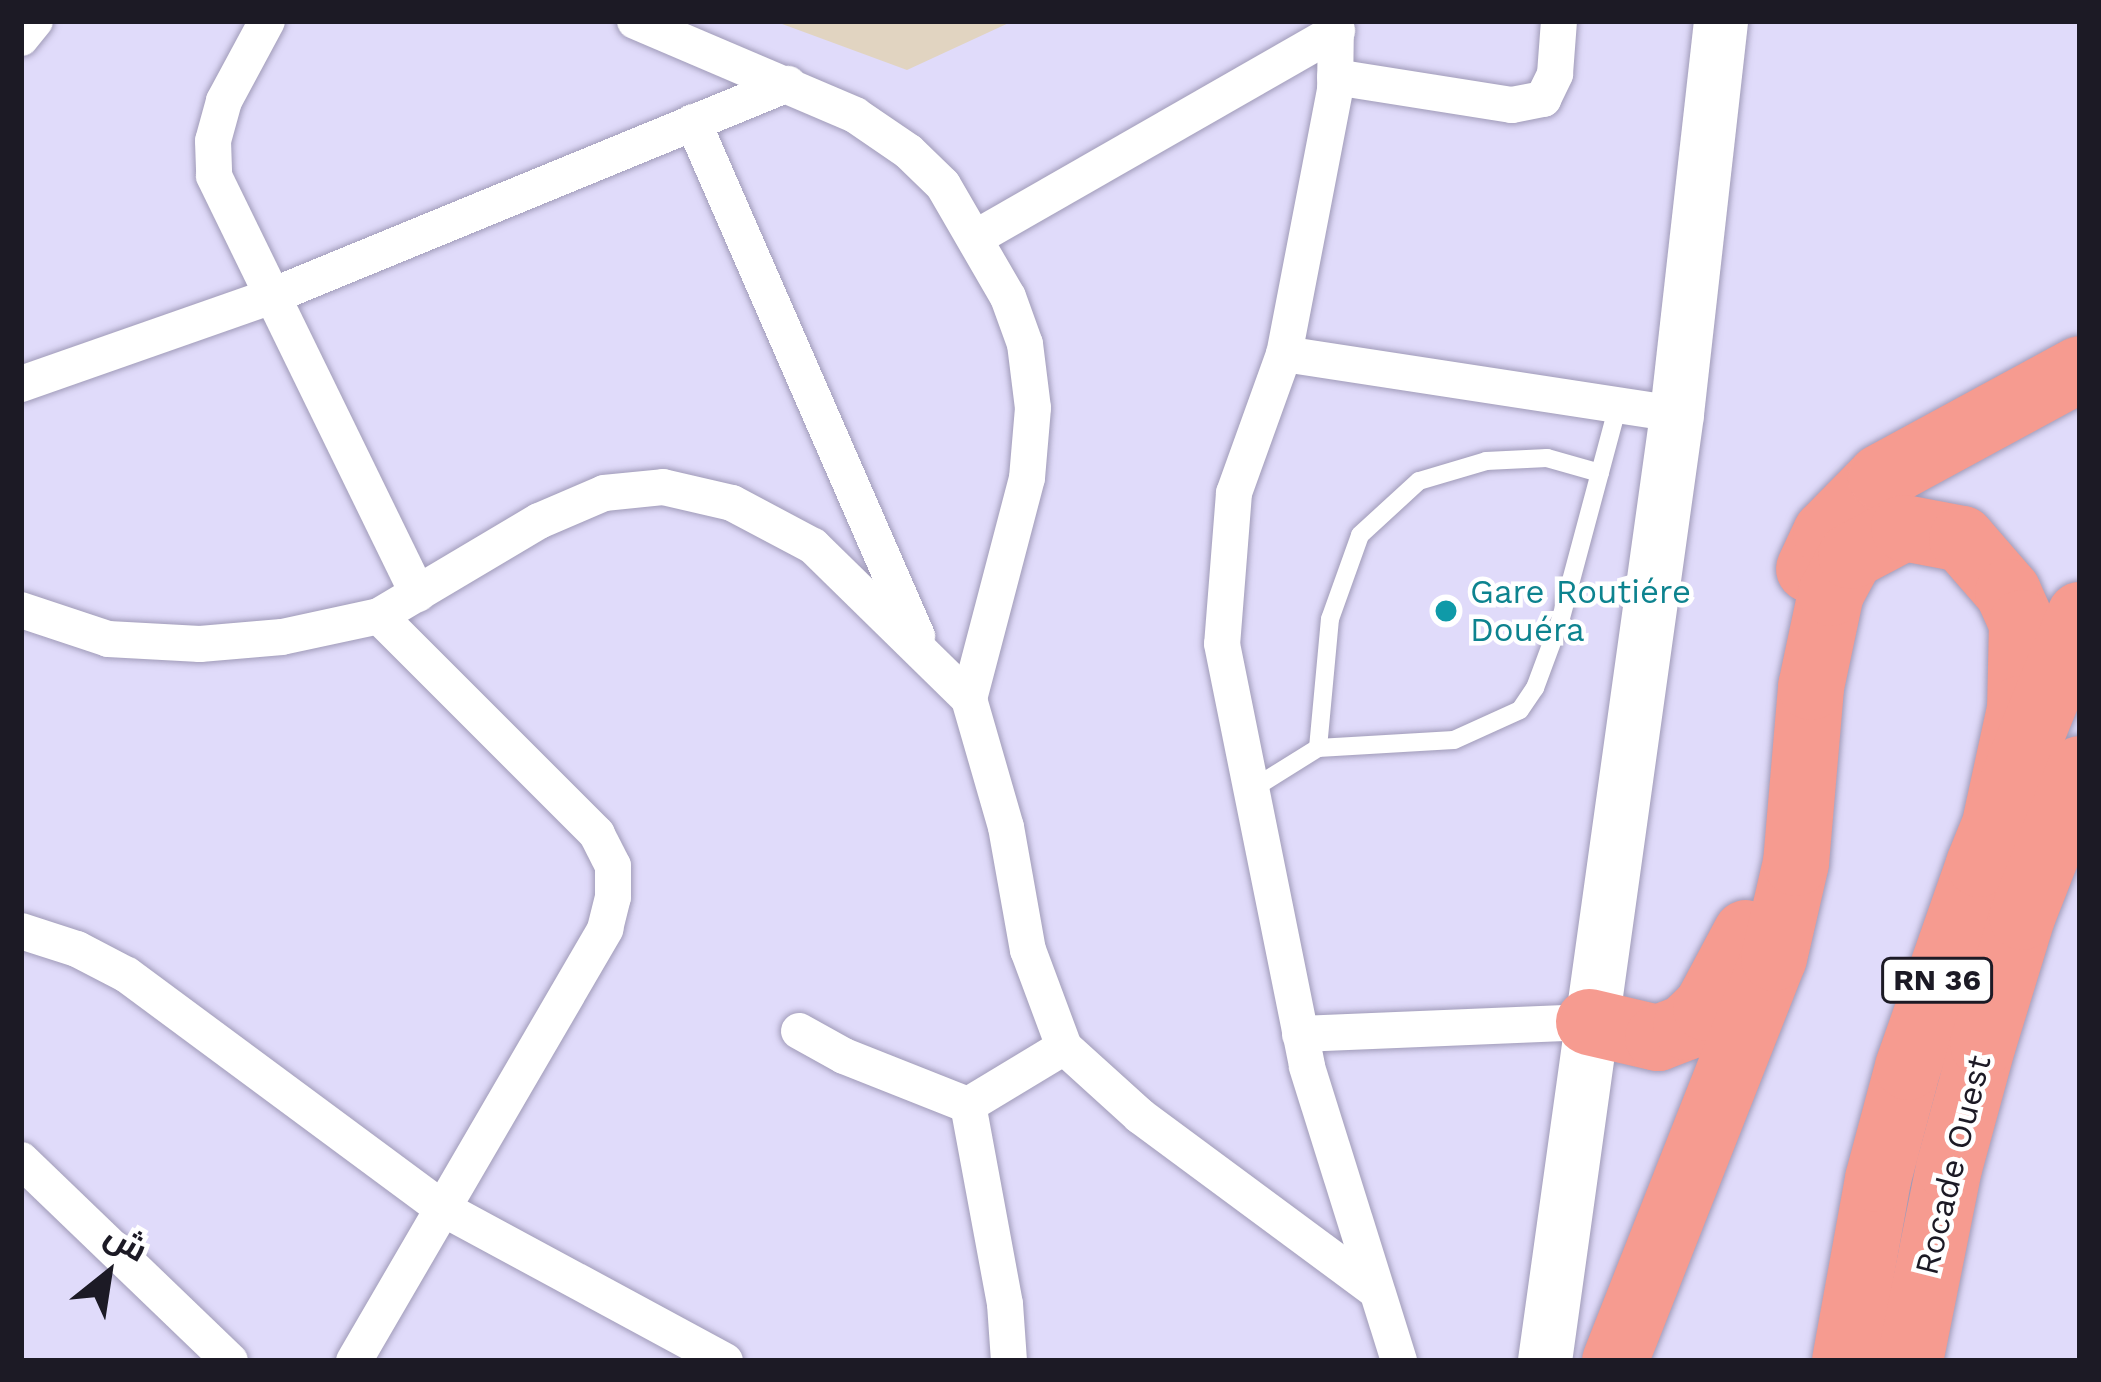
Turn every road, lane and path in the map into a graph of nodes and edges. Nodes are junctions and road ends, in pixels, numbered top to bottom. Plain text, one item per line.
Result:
1 (34, 21) edge
2 (267, 21) edge
3 (635, 21) edge
4 (1559, 21) edge
5 (1720, 21) edge
6 (1336, 26) edge
7 (21, 38) edge
8 (1335, 77) junction
9 (788, 84) junction
10 (693, 122) junction
11 (977, 237) junction
12 (272, 296) junction
13 (1284, 355) junction
14 (2080, 370) edge
15 (21, 384) edge
16 (1618, 406) junction
17 (1677, 414) junction
18 (1600, 473) junction
19 (418, 594) junction
20 (21, 610) edge
21 (2080, 615) edge
22 (379, 616) junction
23 (923, 650) junction
24 (969, 699) junction
25 (1318, 748) junction
26 (2080, 770) edge
27 (1249, 790) junction
28 (1996, 819) junction
29 (1770, 868) junction
30 (21, 932) edge
31 (1774, 958) junction
32 (1588, 1022) junction
33 (799, 1031) dead end
34 (1300, 1034) junction
35 (1064, 1047) junction
36 (968, 1105) junction
37 (21, 1160) edge
38 (440, 1207) junction
39 (1374, 1289) junction
40 (230, 1361) edge
41 (354, 1361) edge
42 (725, 1361) edge
43 (1009, 1361) edge
44 (1399, 1361) edge
45 (1545, 1361) edge
46 (1615, 1361) edge
47 (1845, 1361) edge
48 (1910, 1361) edge

1 - 7 street
2 - 12 street
3 - 9 street
4 - 8 street
5 - 17 main road
6 - 8 street
6 - 11 street
8 - 13 street
9 - 10 street
9 - 11 street
10 - 12 street
10 - 23 street
11 - 24 street
12 - 15 street
12 - 19 street
13 - 16 street
13 - 27 street
14 - 29 highway
16 - 17 street
16 - 18 lane
17 - 32 main road
18 - 25 lane
18 - 25 lane
19 - 22 street
19 - 23 street
20 - 22 street
21 - 28 highway, RN 36
22 - 38 street
23 - 24 street
24 - 35 street
25 - 27 lane
26 - 48 highway, Rocade Ouest
27 - 34 street
28 - 31 highway
28 - 47 highway, RN 36
29 - 31 highway
29 - 32 highway
30 - 38 street
31 - 46 highway
32 - 34 street
32 - 45 main road
33 - 36 street
34 - 39 street
35 - 36 street
35 - 39 street
36 - 43 street
37 - 40 street
38 - 41 street
38 - 42 street
39 - 44 street

